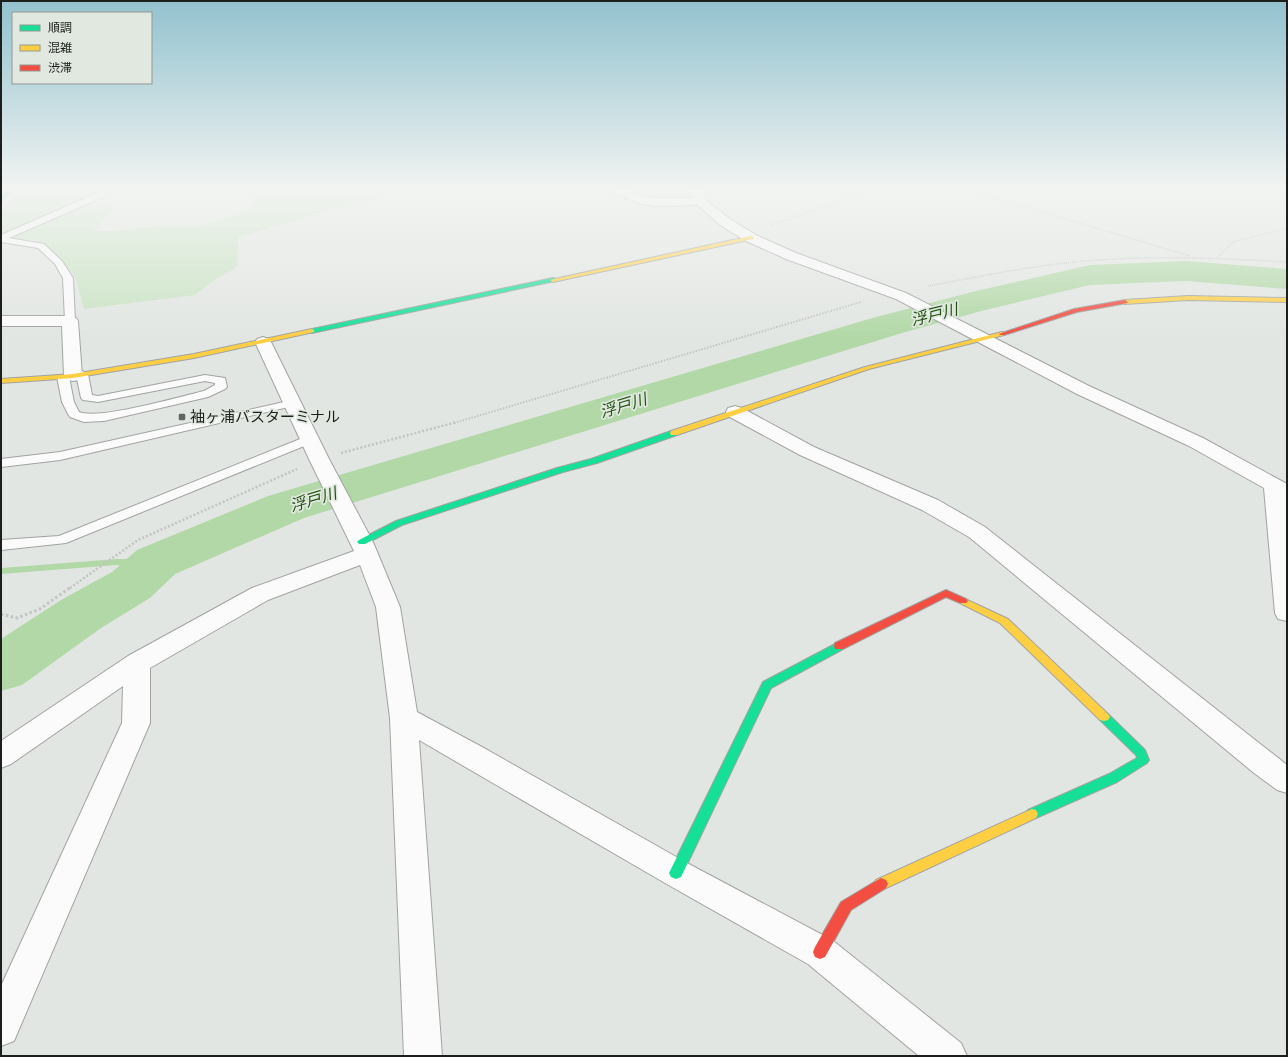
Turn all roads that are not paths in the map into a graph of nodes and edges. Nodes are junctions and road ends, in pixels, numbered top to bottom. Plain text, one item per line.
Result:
1 (3, 238) edge
2 (737, 238) edge
3 (753, 238) edge
4 (1287, 300) edge
5 (1, 321) edge
6 (70, 321) junction
7 (985, 338) junction
8 (263, 342) junction
9 (73, 376) junction
10 (1, 381) edge
11 (293, 403) junction
12 (735, 412) junction
13 (310, 439) junction
14 (1, 463) edge
15 (1280, 488) edge
16 (1, 545) edge
17 (364, 548) junction
18 (1287, 613) edge
19 (137, 662) junction
20 (404, 718) junction
21 (1, 756) edge
22 (1287, 780) edge
23 (676, 873) junction
24 (820, 952) junction
25 (1, 1028) edge
26 (423, 1056) edge
27 (948, 1056) edge

1 - 6 lane
2 - 8 main road
3 - 7 street
4 - 7 main road
5 - 6 street
6 - 9 street
7 - 12 main road
7 - 15 street
8 - 9 main road
8 - 11 street
9 - 9 lane
9 - 10 main road
11 - 13 street
11 - 14 lane
12 - 17 main road
12 - 22 street
13 - 16 lane
13 - 17 street
15 - 18 street
17 - 19 street
17 - 20 street
19 - 21 street
19 - 25 street
20 - 23 street
20 - 26 street
23 - 24 street
23 - 24 main road
24 - 27 street

